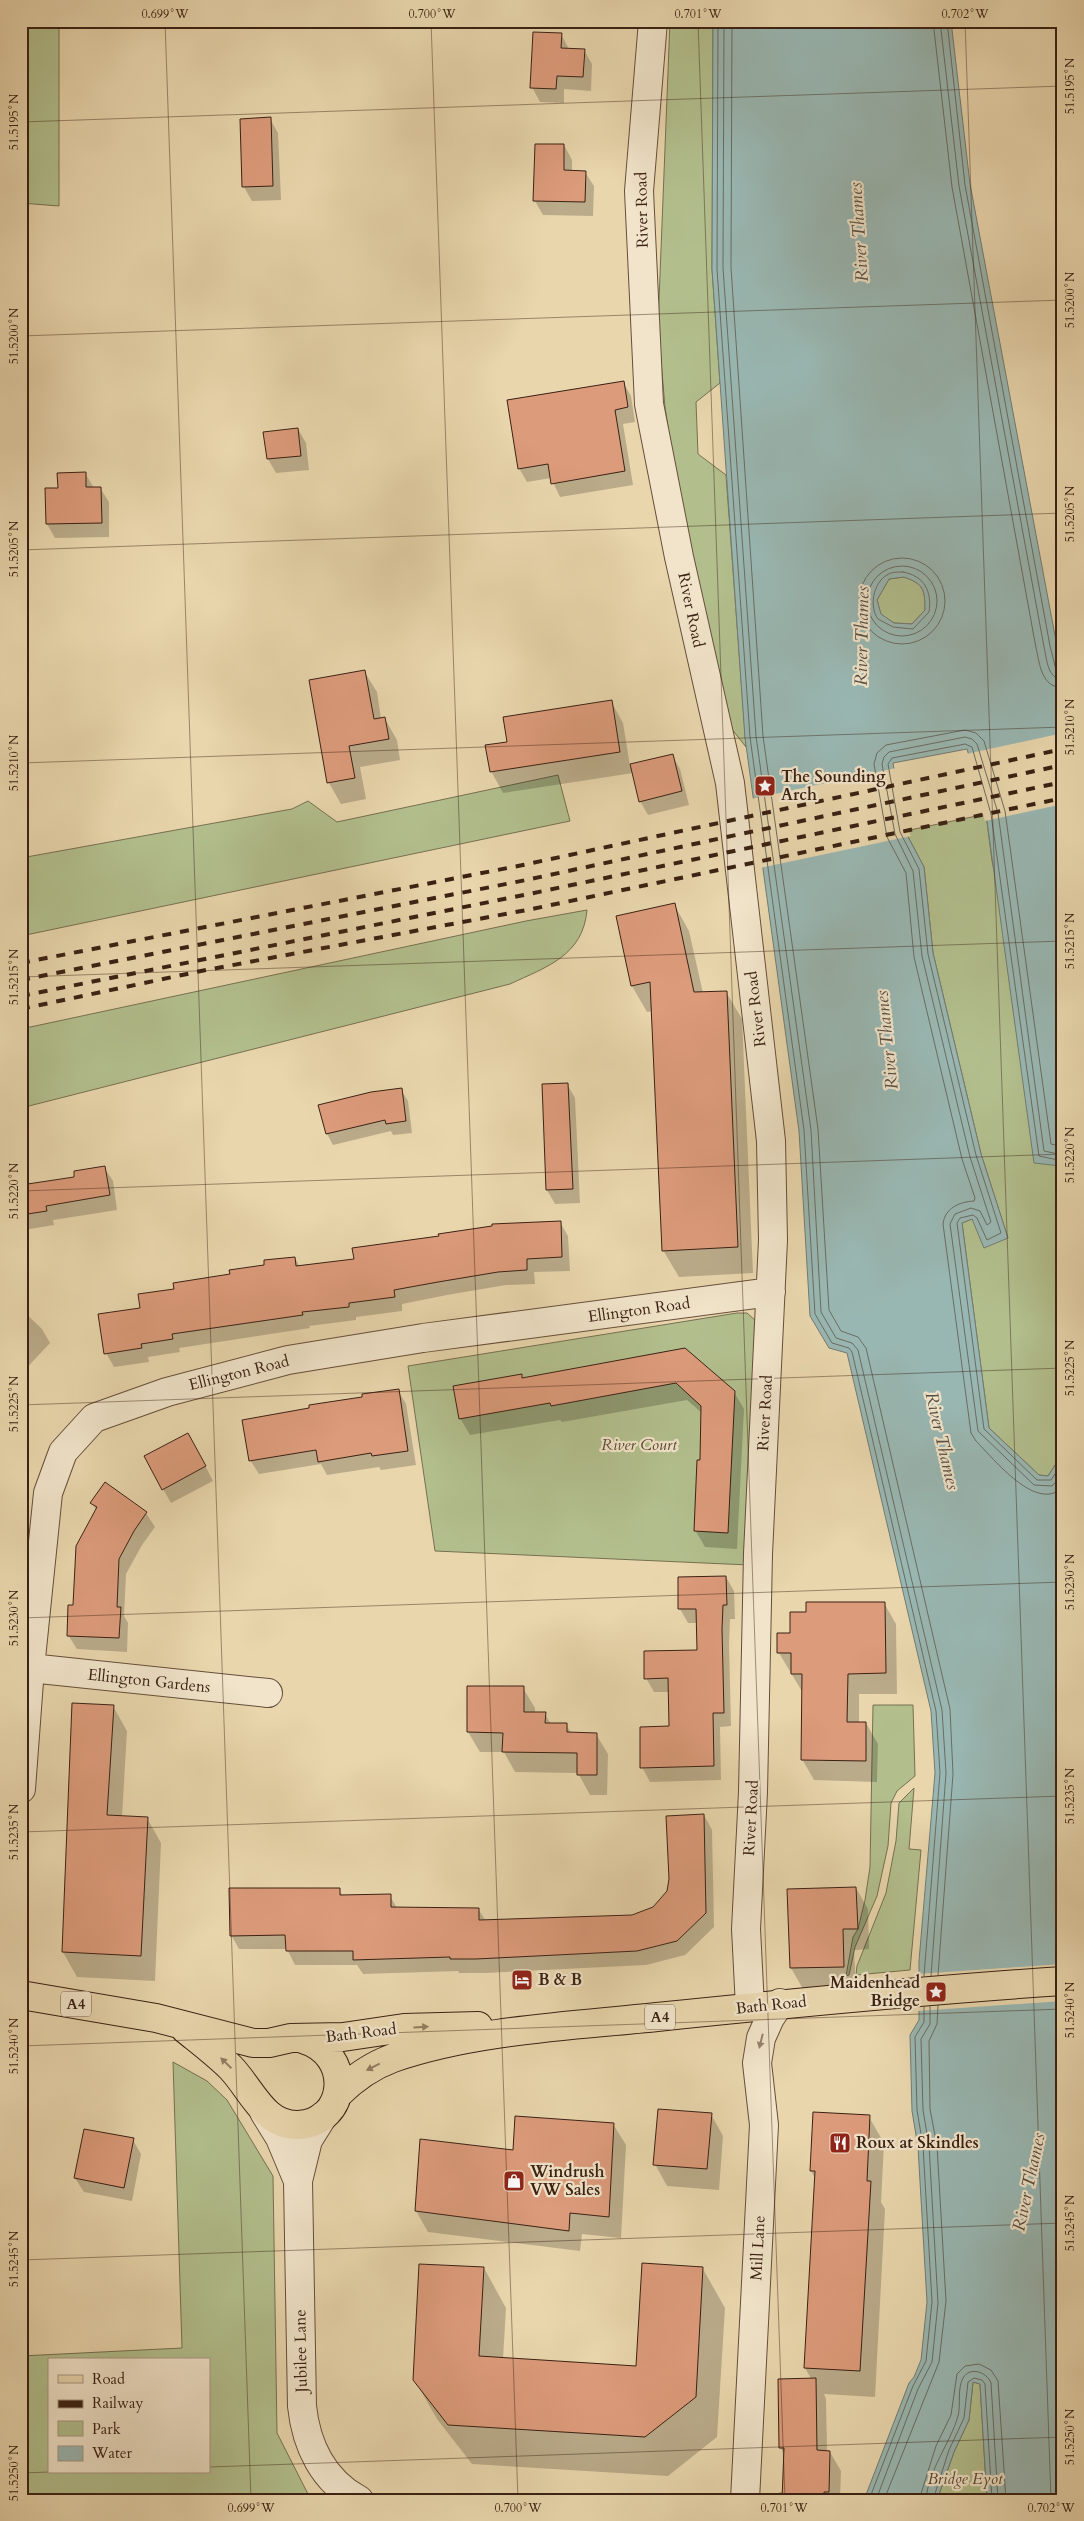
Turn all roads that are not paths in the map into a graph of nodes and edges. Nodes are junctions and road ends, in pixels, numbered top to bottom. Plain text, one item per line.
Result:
1 (653, 21) edge
2 (771, 1292) junction
3 (30, 1668) junction
4 (268, 1694) dead end
5 (21, 1789) edge
6 (1063, 1981) edge
7 (21, 1995) edge
8 (780, 2003) junction
9 (750, 2007) junction
10 (180, 2024) junction
11 (539, 2028) junction
12 (292, 2040) junction
13 (330, 2105) junction
14 (260, 2106) junction
15 (298, 2181) junction
16 (359, 2500) edge
17 (745, 2500) edge

1 - 2 street, River Road
2 - 3 street, Ellington Road
2 - 9 street, River Road
3 - 4 street, Ellington Gardens
3 - 5 street, Ellington Road
6 - 8 main road, Bath Road / A4
7 - 10 main road, Bath Road / A4
8 - 9 main road, Bath Road / A4
8 -> 17 street, Mill Lane
9 - 11 main road, Bath Road / A4
10 - 12 main road, Bath Road / A4
14 -> 10 main road, Bath Road / A4
12 -> 11 main road, Bath Road / A4
11 -> 13 main road, Bath Road / A4
12 - 13 main road, Bath Road
12 - 14 main road
13 - 14 main road, Bath Road / A4
13 - 15 street, Jubilee Lane
14 - 15 street, Jubilee Lane
15 - 16 street, Jubilee Lane

